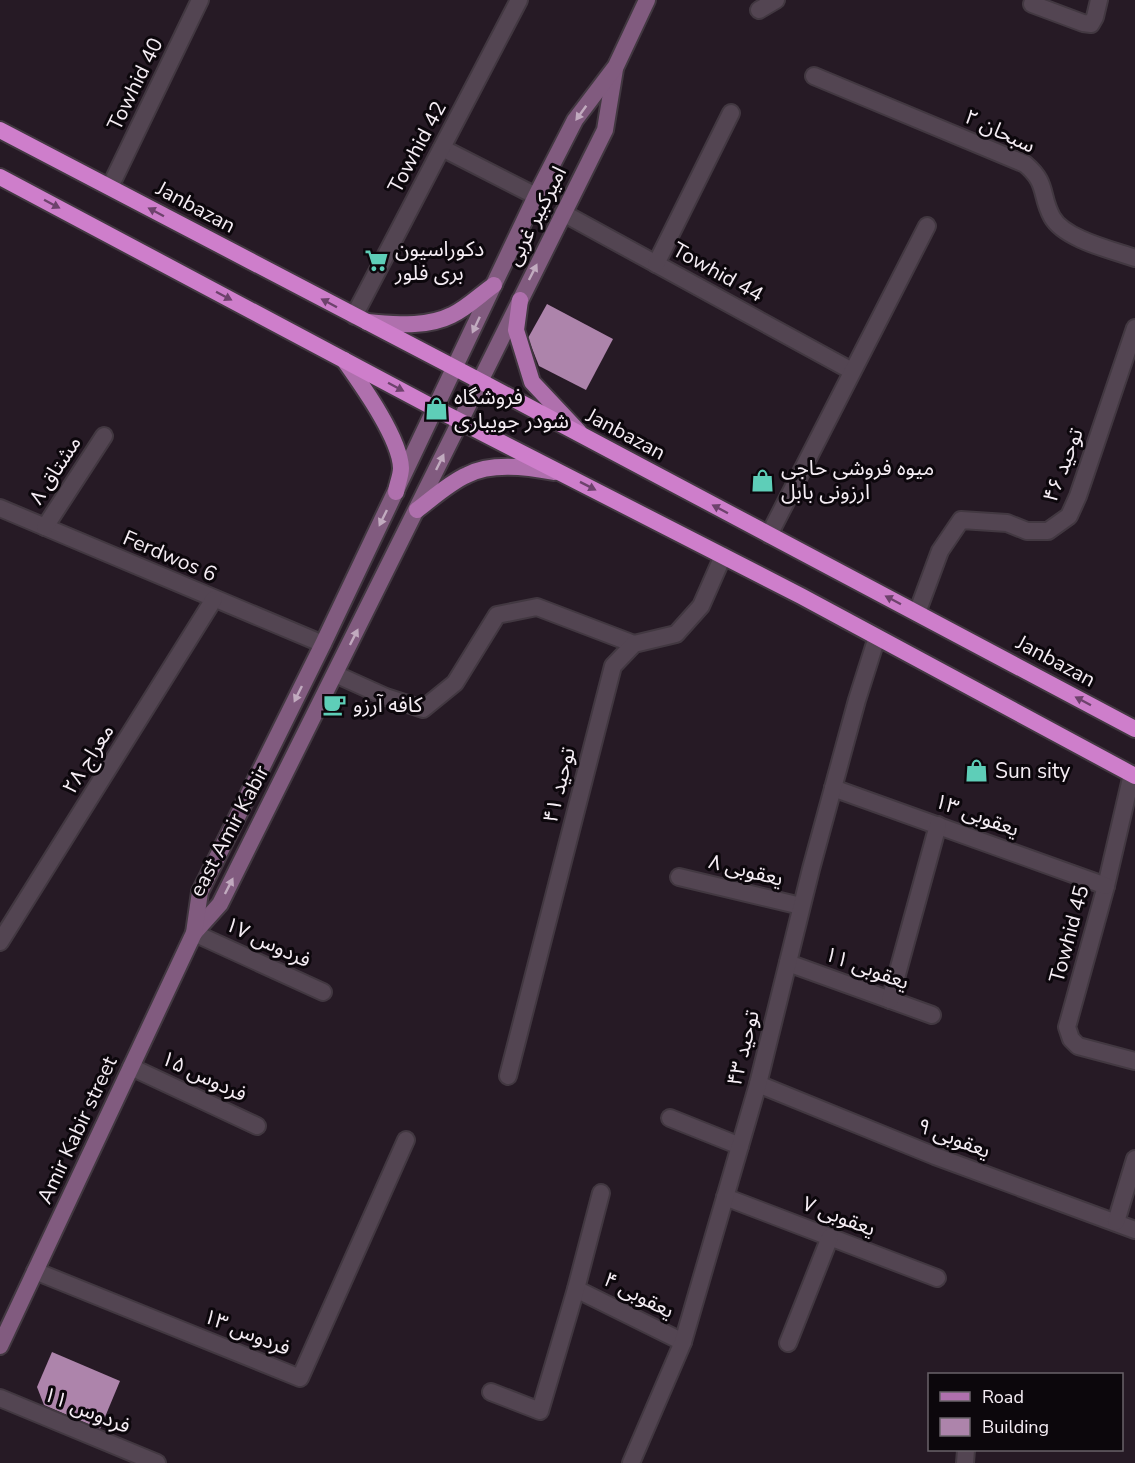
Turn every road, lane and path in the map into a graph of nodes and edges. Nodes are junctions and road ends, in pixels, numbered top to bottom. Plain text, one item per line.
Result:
1 (200, 0) edge
2 (519, 0) edge
3 (647, 0) edge
4 (776, 0) edge
5 (1100, 0) edge
6 (1032, 4) dead end
7 (759, 10) dead end
8 (616, 66) junction
9 (814, 76) dead end
10 (730, 113) dead end
11 (0, 130) edge
12 (442, 148) junction
13 (0, 177) edge
14 (110, 187) junction
15 (536, 196) junction
16 (563, 213) junction
17 (927, 226) dead end
18 (1135, 258) edge
19 (656, 264) junction
20 (494, 285) junction
21 (520, 300) junction
22 (361, 319) junction
23 (1135, 328) edge
24 (344, 360) junction
25 (455, 369) junction
26 (852, 371) junction
27 (480, 381) junction
28 (436, 409) junction
29 (460, 421) junction
30 (104, 436) dead end
31 (584, 437) junction
32 (565, 475) junction
33 (396, 492) junction
34 (0, 508) edge
35 (417, 510) junction
36 (45, 527) junction
37 (769, 535) junction
38 (723, 556) junction
39 (214, 599) junction
40 (917, 614) junction
41 (877, 637) junction
42 (323, 644) junction
43 (634, 645) junction
44 (335, 674) junction
45 (1135, 729) edge
46 (1134, 775) edge
47 (833, 788) junction
48 (938, 825) junction
49 (679, 877) dead end
50 (1106, 886) junction
51 (801, 906) junction
52 (194, 933) junction
53 (0, 942) edge
54 (788, 963) junction
55 (323, 992) dead end
56 (891, 1000) junction
57 (932, 1015) dead end
58 (1135, 1061) edge
59 (131, 1067) junction
60 (508, 1076) dead end
61 (758, 1084) junction
62 (669, 1118) dead end
63 (257, 1126) dead end
64 (406, 1140) dead end
65 (740, 1146) junction
66 (1135, 1159) edge
67 (601, 1193) dead end
68 (725, 1197) junction
69 (1116, 1222) junction
70 (1135, 1230) edge
71 (830, 1237) junction
72 (35, 1271) junction
73 (937, 1278) dead end
74 (576, 1289) junction
75 (682, 1342) junction
76 (788, 1343) dead end
77 (0, 1346) edge
78 (491, 1392) dead end
79 (0, 1398) edge
80 (157, 1463) edge
81 (631, 1463) edge

1 - 14 street, Towhid 40
2 - 12 street, Towhid 42
3 - 8 main road, امیرکبیر غربی
4 - 7 street
5 - 6 street
8 -> 15 main road, امیرکبیر غربی
8 - 16 main road, امیرکبیر غربی
9 - 18 street, سبحان ۲
10 - 19 street
11 - 14 highway, Janbazan
12 - 15 street
12 - 22 street, Towhid 42
13 -> 24 highway
22 -> 14 highway, Janbazan
15 - 20 main road, امیرکبیر غربی
16 - 19 street, Towhid 44
21 -> 16 main road, امیرکبیر غربی
17 - 26 street
19 - 26 street, Towhid 44
20 - 22 main road
20 -> 25 main road, امیرکبیر غربی
21 - 27 main road, امیرکبیر غربی
21 - 31 main road
22 - 25 highway, Janbazan
23 - 40 street, توحید ۴۶
24 -> 28 highway
24 - 33 main road
25 - 27 highway, Janbazan
25 - 28 main road, east Amir Kabir
26 - 37 street
27 - 29 main road, east Amir Kabir
27 - 31 highway, Janbazan
28 - 29 highway
28 - 33 main road, east Amir Kabir
29 - 32 highway
35 -> 29 main road, east Amir Kabir
30 - 36 street, مشتاق ۸
37 -> 31 highway, Janbazan
32 - 35 main road
32 -> 38 highway
33 -> 42 main road, east Amir Kabir
34 - 36 street, Ferdwos 6
44 -> 35 main road, east Amir Kabir
36 - 39 street, Ferdwos 6
40 -> 37 highway, Janbazan
38 - 41 highway
38 - 43 street
39 - 42 street, Ferdwos 6
39 - 53 street, معراج ۲۸
45 -> 40 highway, Janbazan
41 - 46 highway
41 - 47 street, توحید ۴۳
42 -> 52 main road, east Amir Kabir
43 - 44 street
43 - 60 street, توحید ۴۱
52 -> 44 main road, east Amir Kabir
46 - 50 street, Towhid 45
47 - 48 street, یعقوبی ۱۳
47 - 51 street, توحید ۴۳
48 - 50 street, یعقوبی ۱۳
48 - 56 street
49 - 51 street, یعقوبی ۸
50 - 58 street, Towhid 45
51 - 54 street, توحید ۴۳
52 - 55 street, فردوس ۱۷
52 - 59 main road, Amir Kabir street
54 - 56 street, یعقوبی ۱۱
54 - 61 street, توحید ۴۳
56 - 57 street, یعقوبی ۱۱
59 - 63 street, فردوس ۱۵
59 - 72 main road, Amir Kabir street
61 - 65 street, توحید ۴۳
61 - 69 street, یعقوبی ۹
62 - 65 street
64 - 72 street, فردوس ۱۳
65 - 68 street, توحید ۴۳
66 - 69 street
67 - 74 street
68 - 71 street, یعقوبی ۷
68 - 75 street, توحید ۴۳
69 - 70 street, یعقوبی ۹
71 - 73 street, یعقوبی ۷
71 - 76 street
72 - 77 main road, Amir Kabir street
74 - 75 street, یعقوبی ۴
74 - 78 street
75 - 81 street, توحید ۴۳
79 - 80 street, فردوس ۱۱

